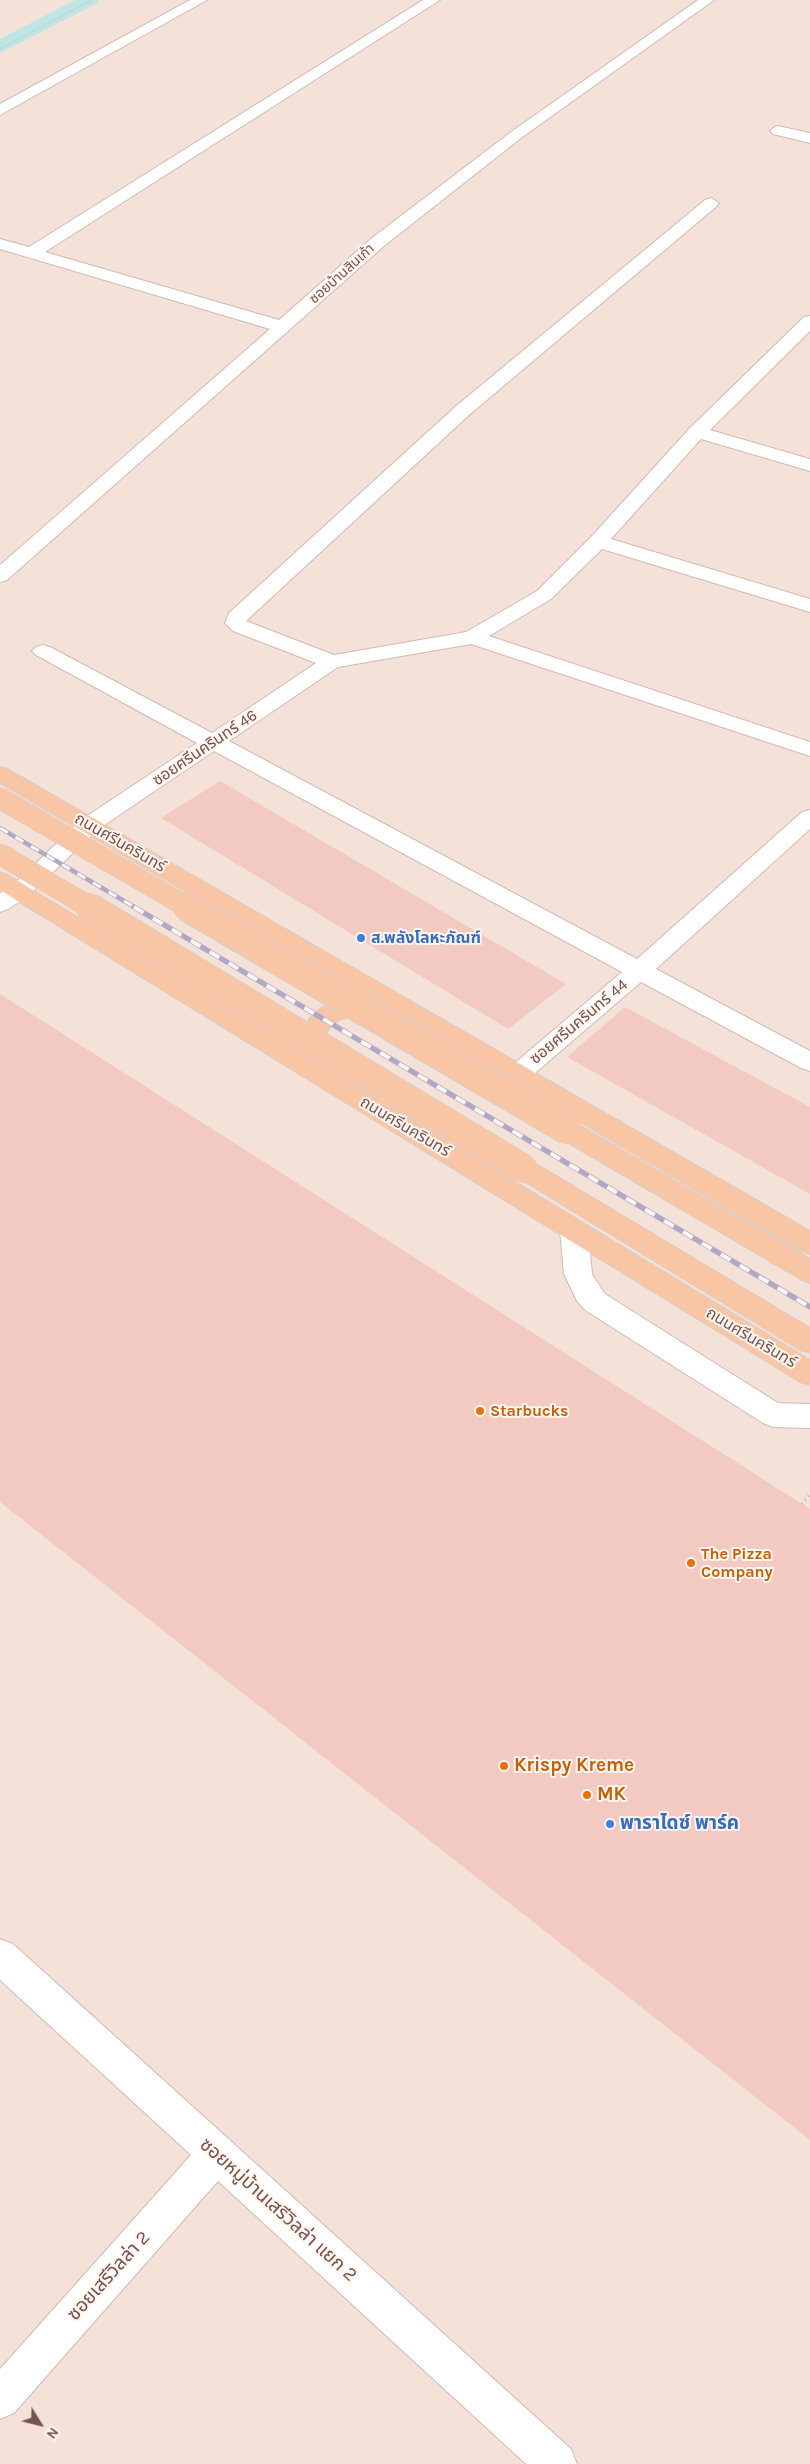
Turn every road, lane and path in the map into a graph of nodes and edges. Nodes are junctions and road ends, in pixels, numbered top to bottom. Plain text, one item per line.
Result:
1 (91, 0) edge
2 (200, 0) edge
3 (433, 0) edge
4 (707, 0) edge
5 (0, 49) edge
6 (0, 110) edge
7 (778, 131) dead end
8 (810, 138) edge
9 (711, 203) dead end
10 (0, 244) edge
11 (32, 254) junction
12 (810, 321) edge
13 (283, 327) junction
14 (697, 432) junction
15 (810, 465) edge
16 (598, 542) junction
17 (0, 576) edge
18 (810, 606) edge
19 (472, 637) junction
20 (43, 651) dead end
21 (326, 666) junction
22 (216, 742) junction
23 (810, 750) edge
24 (0, 774) edge
25 (0, 798) edge
26 (810, 817) edge
27 (90, 825) junction
28 (0, 854) edge
29 (6, 892) edge
30 (640, 970) junction
31 (422, 1018) junction
32 (810, 1062) edge
33 (518, 1074) junction
34 (334, 1084) junction
35 (574, 1230) junction
36 (810, 1244) edge
37 (810, 1272) edge
38 (810, 1342) edge
39 (810, 1374) edge
40 (810, 1416) edge
41 (810, 1494) edge
42 (802, 1504) dead end
43 (0, 1956) edge
44 (217, 2154) junction
45 (0, 2399) edge
46 (556, 2464) edge

1 - 5 path
2 - 6 street
3 - 11 street
4 - 13 street, ซอยบ้านสินเก้า
7 - 8 street
9 - 21 street
10 - 11 street
11 - 13 street
12 - 14 street
13 - 17 street, ซอยบ้านสินเก้า
14 - 15 street
14 - 16 street
16 - 18 street
16 - 19 street
19 - 21 street
19 - 23 street
20 - 22 street
21 - 22 street, ซอยศรีนครินทร์ 46
22 - 27 street, ซอยศรีนครินทร์ 46
22 - 30 street
24 - 27 main road, ถนนศรีนครินทร์
25 - 37 main road, bridge
26 - 30 street, ซอยศรีนครินทร์ 44
27 - 29 street, ซอยศรีนครินทร์ 46
27 - 31 main road, ถนนศรีนครินทร์
28 - 38 main road, bridge
29 - 34 main road, ถนนศรีนครินทร์
30 - 32 street
30 - 33 street, ซอยศรีนครินทร์ 44
31 - 33 main road, ถนนศรีนครินทร์
31 - 34 main road
33 - 36 main road, ถนนศรีนครินทร์
34 - 35 main road, ถนนศรีนครินทร์
35 - 39 main road, ถนนศรีนครินทร์
35 - 40 street
41 - 42 path
43 - 44 street, ซอยหมู่บ้านเสรีวิลล่า แยก 2
44 - 45 street, ซอยเสรีวิลล่า 2
44 - 46 street, ซอยหมู่บ้านเสรีวิลล่า แยก 2

